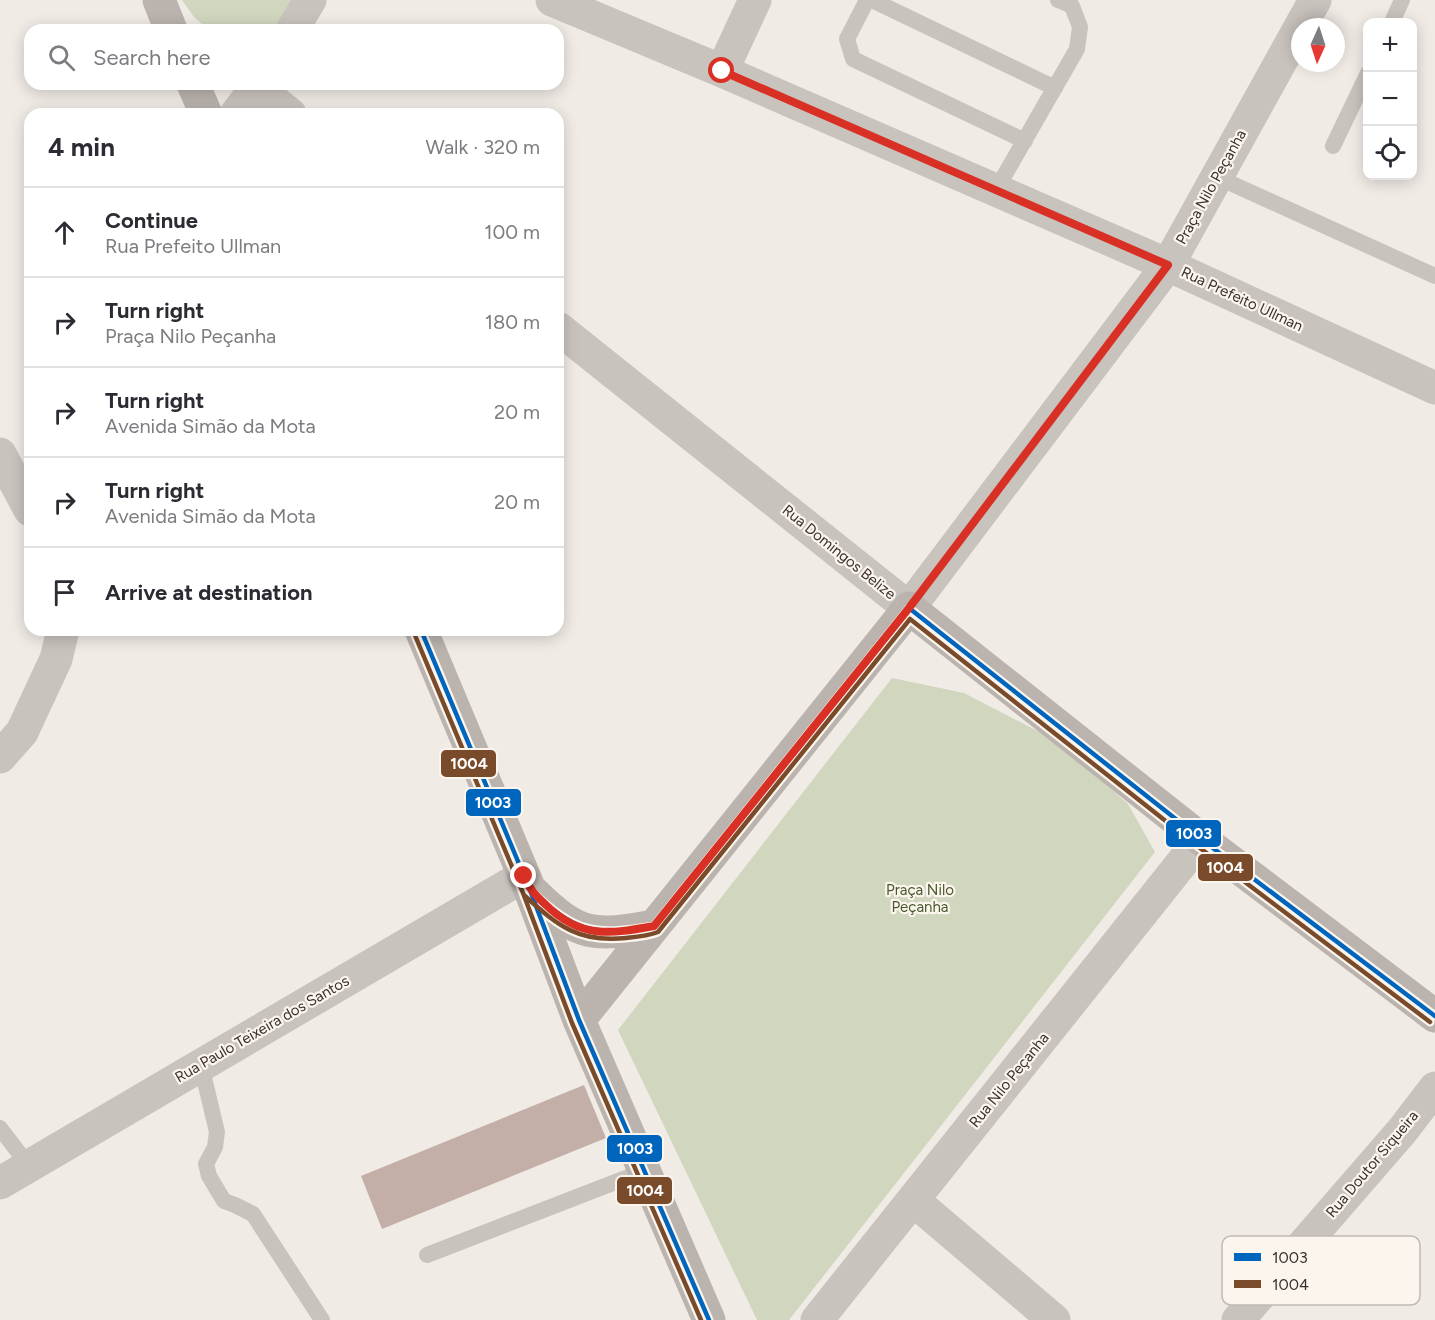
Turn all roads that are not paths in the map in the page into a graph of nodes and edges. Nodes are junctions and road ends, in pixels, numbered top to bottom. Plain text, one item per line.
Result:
1 (310, 0) edge
2 (552, 0) edge
3 (755, 0) edge
4 (870, 0) edge
5 (1058, 0) edge
6 (1315, 0) edge
7 (1402, 0) edge
8 (1305, 18) edge
9 (1394, 18) edge
10 (296, 24) edge
11 (1291, 43) edge
12 (722, 71) junction
13 (1363, 83) edge
14 (1055, 88) junction
15 (196, 90) edge
16 (253, 90) edge
17 (262, 90) edge
18 (203, 108) edge
19 (240, 108) edge
20 (283, 108) edge
21 (1025, 141) junction
22 (1333, 146) dead end
23 (1217, 177) junction
24 (996, 190) junction
25 (1168, 265) junction
26 (1435, 276) edge
27 (564, 333) edge
28 (1435, 388) edge
29 (0, 454) edge
30 (24, 499) edge
31 (909, 608) junction
32 (62, 636) edge
33 (424, 636) edge
34 (0, 757) edge
35 (1201, 839) junction
36 (527, 883) junction
37 (654, 926) junction
38 (1435, 1016) edge
39 (579, 1020) junction
40 (201, 1065) junction
41 (1435, 1088) edge
42 (0, 1128) edge
43 (29, 1166) junction
44 (644, 1171) junction
45 (0, 1182) edge
46 (913, 1200) junction
47 (1311, 1236) edge
48 (427, 1255) dead end
49 (1251, 1305) edge
50 (322, 1320) edge
51 (710, 1320) edge
52 (817, 1320) edge
53 (1054, 1320) edge
54 (1238, 1320) edge

1 - 10 street
2 - 12 street, Rua Prefeito Ullman
3 - 12 street
4 - 14 lane
4 - 21 lane
5 - 14 lane
6 - 8 street, Praça Nilo Peçanha
7 - 9 lane
11 - 23 street, Praça Nilo Peçanha
12 - 24 street, Rua Prefeito Ullman
13 - 22 lane
14 - 21 lane
15 - 18 main road
16 - 19 street
17 - 20 street
21 - 24 lane
23 - 25 street, Praça Nilo Peçanha
23 - 26 lane
24 - 25 street, Rua Prefeito Ullman
25 - 28 street, Rua Prefeito Ullman
25 - 31 street, Praça Nilo Peçanha
27 - 31 street, Rua Domingos Belize
29 - 30 street
31 - 35 main road, Rua Domingos Belize
31 - 37 main road, Praça Nilo Peçanha
32 - 34 street
33 - 36 main road
35 - 38 main road, Rua Domingos Belize
35 - 46 street, Rua Nilo Peçanha
36 - 37 main road
36 - 39 main road
36 - 40 street, Rua Paulo Teixeira dos Santos
37 - 39 main road, Praça Nilo Peçanha
39 - 44 main road
40 - 43 street, Rua Paulo Teixeira dos Santos
40 - 50 lane
41 - 47 street, Rua Doutor Siqueira
42 - 43 lane
43 - 45 street, Rua Paulo Teixeira dos Santos
44 - 48 lane
44 - 51 main road
46 - 52 street, Rua Nilo Peçanha
46 - 53 street
49 - 54 street, Rua Doutor Siqueira

